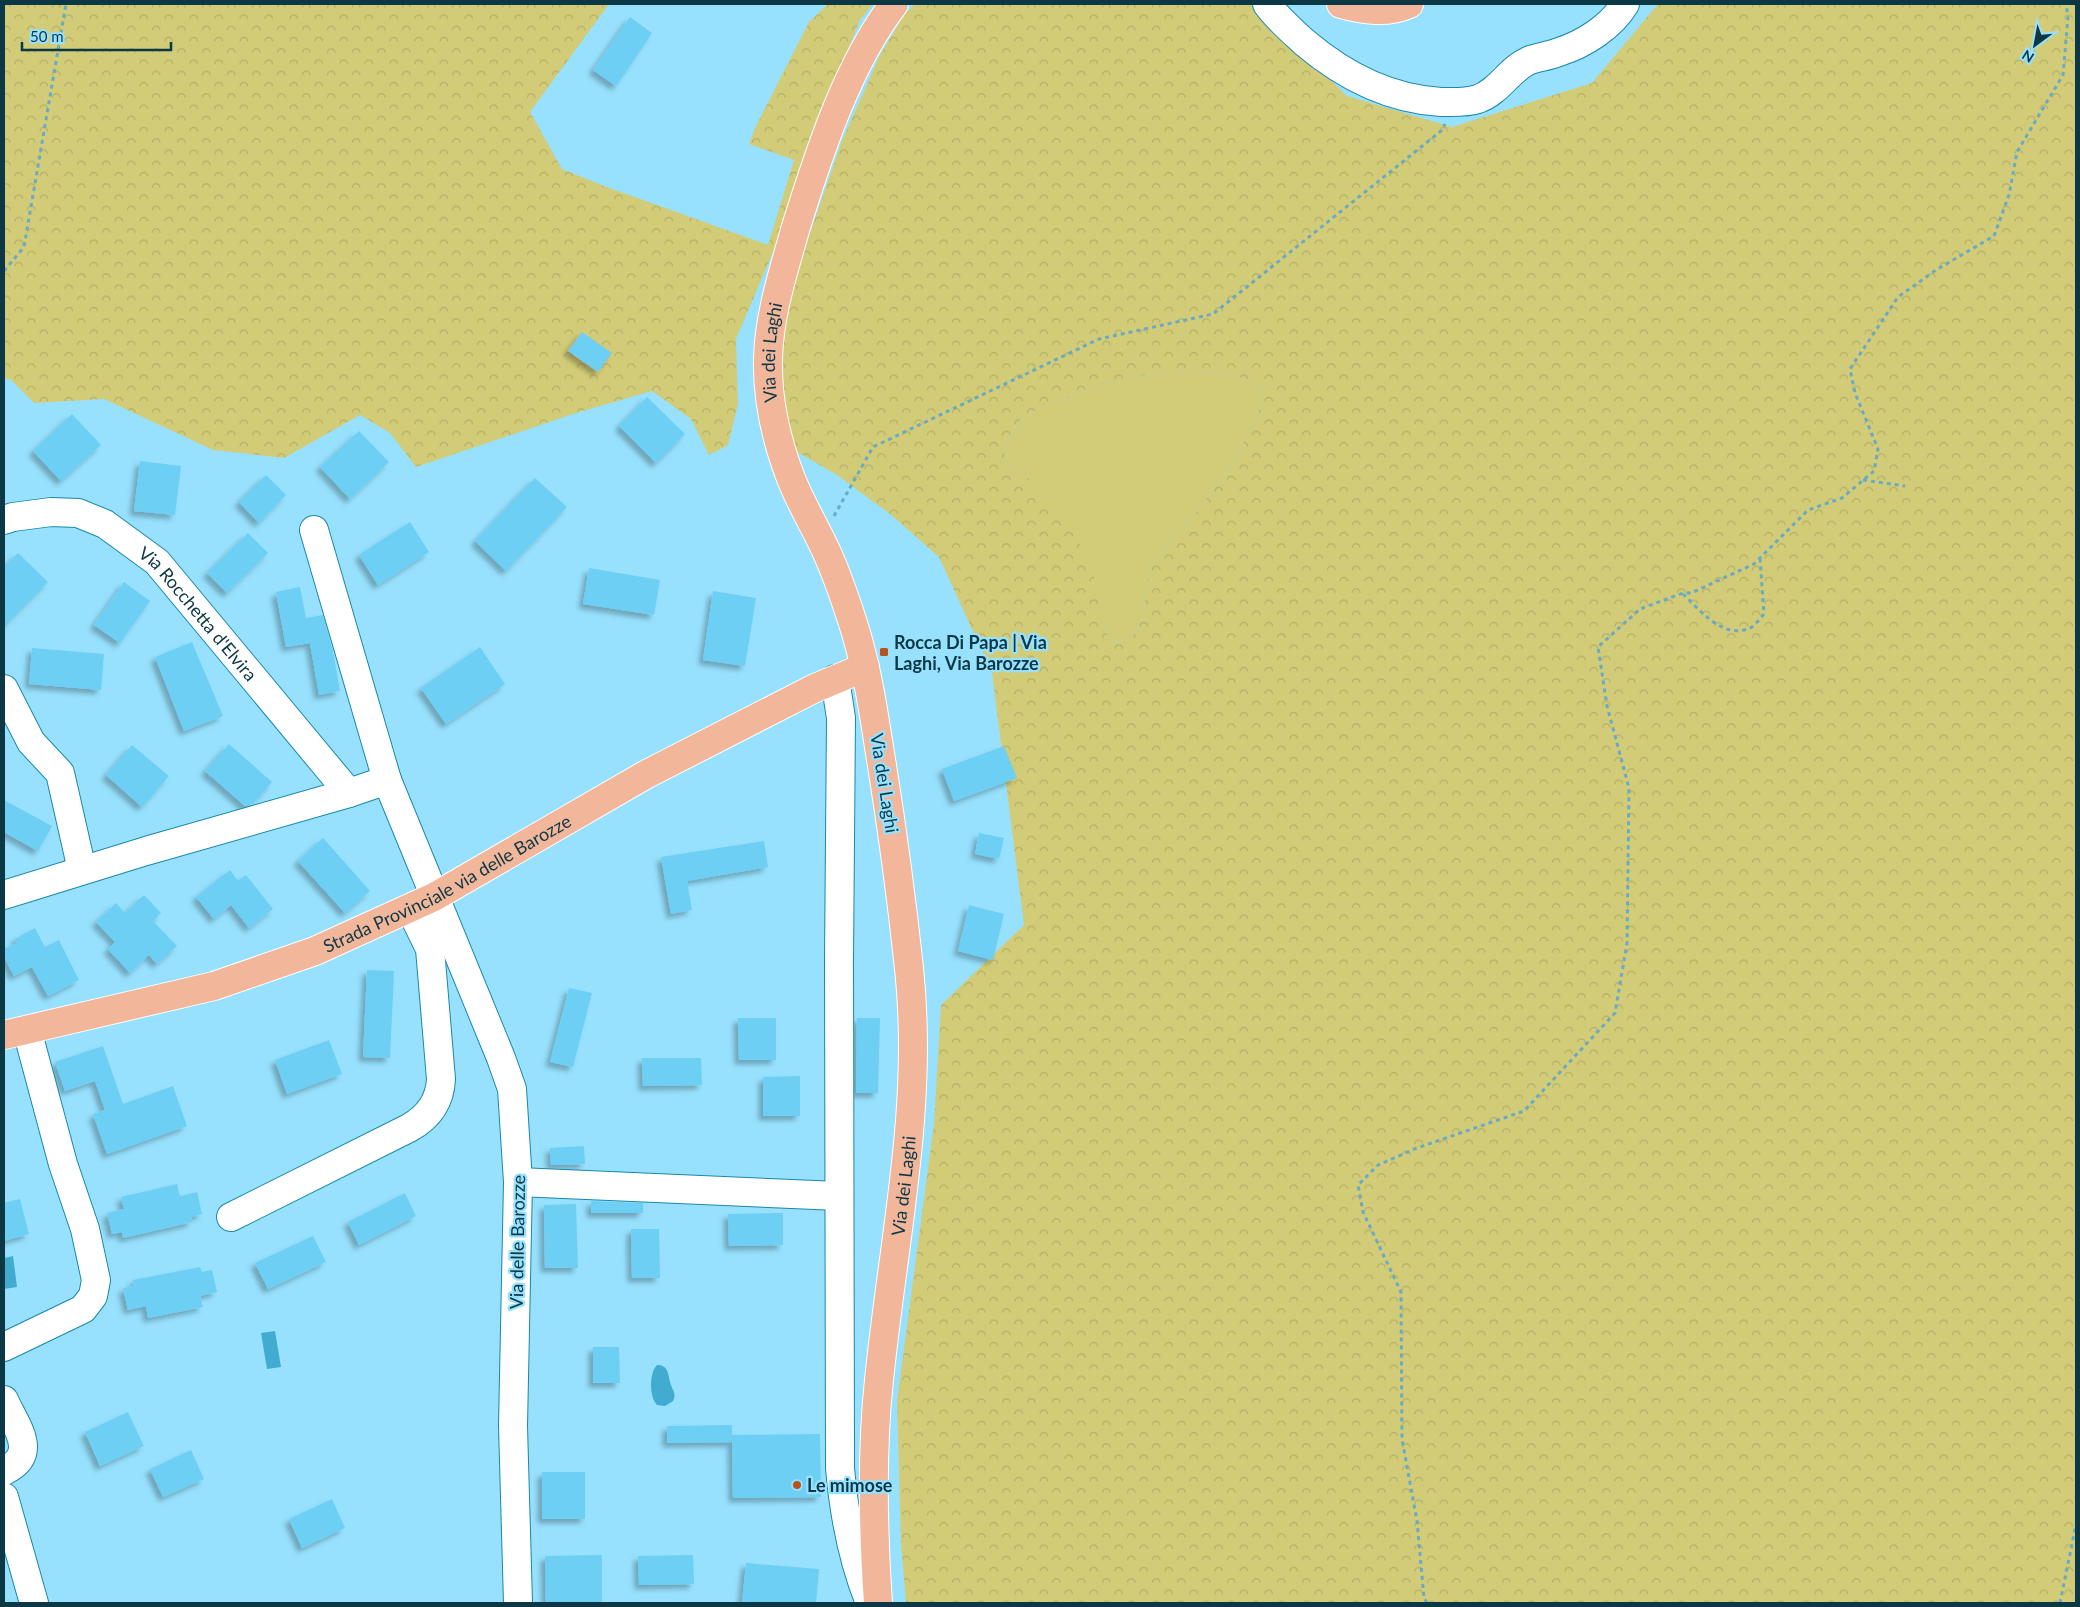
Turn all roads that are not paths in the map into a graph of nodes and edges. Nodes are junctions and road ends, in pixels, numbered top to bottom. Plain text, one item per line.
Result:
1 (894, 4) edge
2 (1267, 4) edge
3 (1341, 4) edge
4 (1409, 4) edge
5 (1626, 4) edge
6 (4, 520) edge
7 (314, 530) dead end
8 (865, 667) junction
9 (835, 679) junction
10 (4, 689) edge
11 (387, 780) junction
12 (349, 793) junction
13 (82, 870) junction
14 (4, 894) edge
15 (422, 902) junction
16 (15, 1032) edge
17 (518, 1182) junction
18 (839, 1196) junction
19 (231, 1217) dead end
20 (4, 1347) edge
21 (4, 1400) edge
22 (4, 1471) edge
23 (4, 1497) edge
24 (34, 1603) edge
25 (518, 1603) edge
26 (870, 1603) edge
27 (878, 1603) edge

1 - 8 main road, Via dei Laghi
2 - 5 street
3 - 4 main road
6 - 12 street, Via Rocchetta d'Elvira
7 - 11 street
8 - 9 main road, Strada Provinciale via delle Barozze
8 - 27 main road, Via dei Laghi
9 - 15 main road, Strada Provinciale via delle Barozze
9 - 18 street
10 - 13 street
11 - 12 street
11 - 15 street
12 - 13 street
13 - 14 street
15 - 16 main road, Strada Provinciale via delle Barozze
15 - 17 street, Via delle Barozze
15 - 19 street
16 - 20 street
17 - 18 street
17 - 25 street, Via delle Barozze
18 - 26 street
21 - 22 street
23 - 24 street

